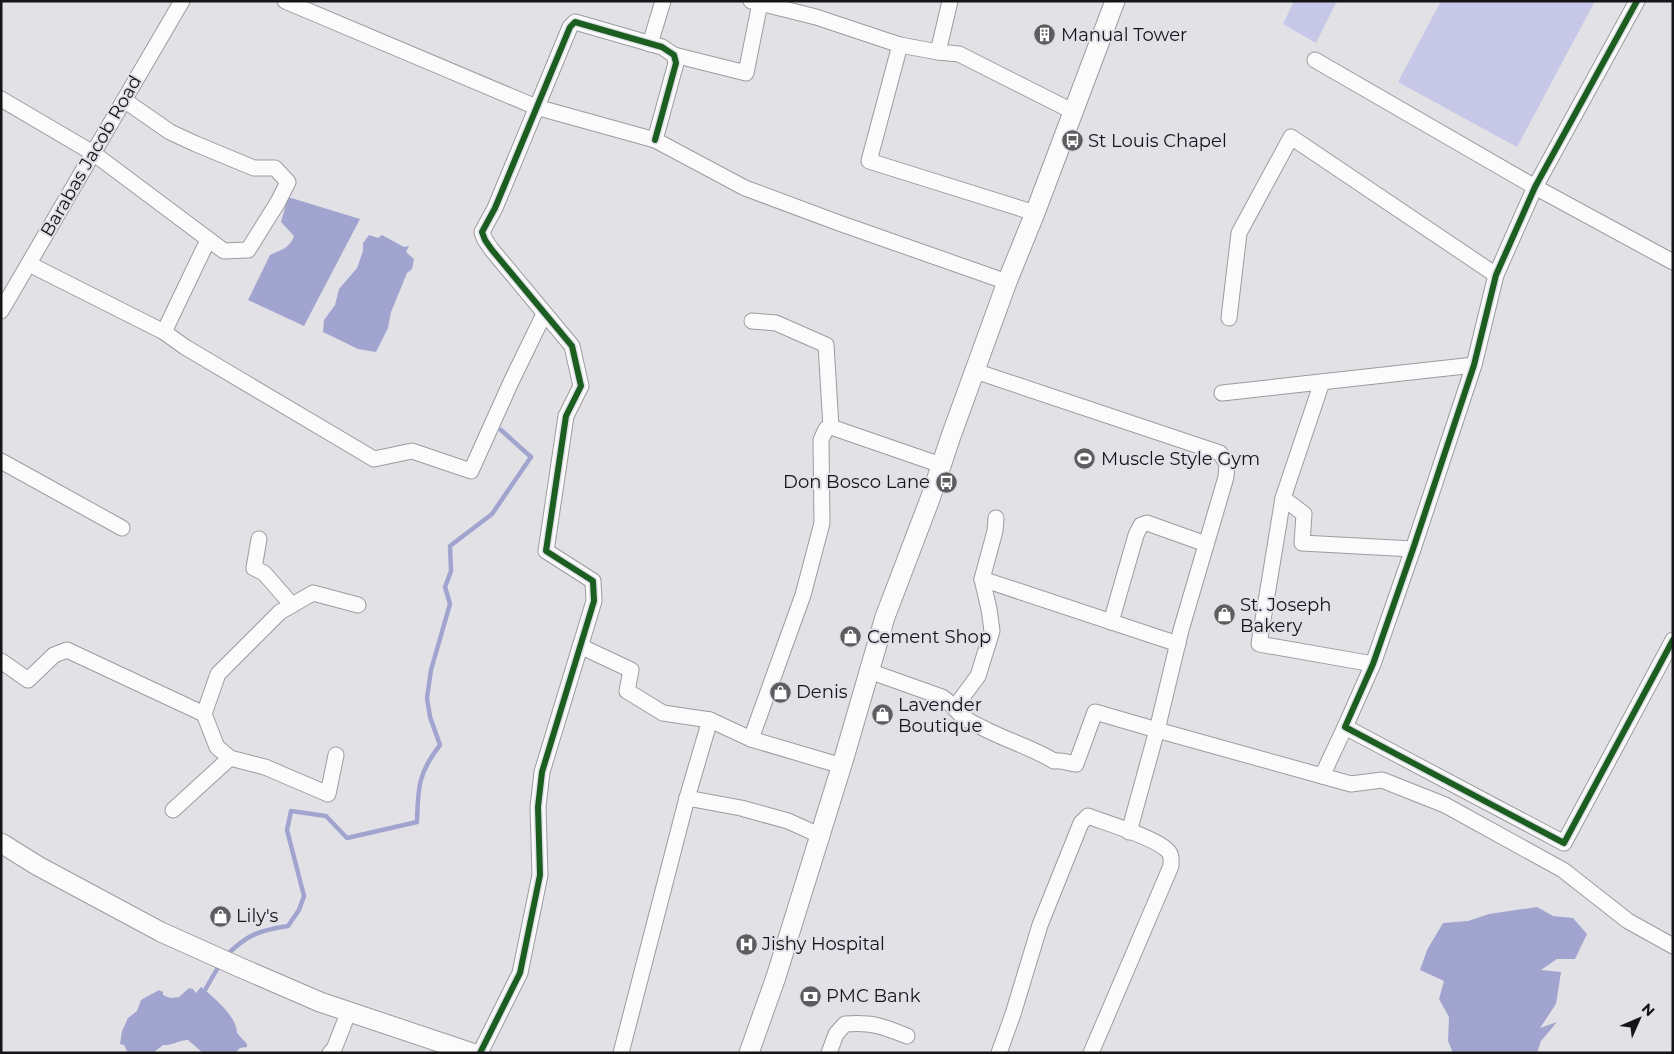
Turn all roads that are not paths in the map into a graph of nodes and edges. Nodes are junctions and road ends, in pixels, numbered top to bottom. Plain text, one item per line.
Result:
1 (182, 1) edge
2 (285, 1) edge
3 (663, 1) edge
4 (950, 1) edge
5 (1115, 1) edge
6 (1637, 1) edge
7 (757, 2) edge
8 (650, 44) junction
9 (900, 45) junction
10 (938, 52) junction
11 (674, 55) junction
12 (1314, 60) dead end
13 (1, 99) edge
14 (124, 100) junction
15 (536, 107) junction
16 (1074, 112) junction
17 (655, 140) junction
18 (92, 153) junction
19 (1535, 187) junction
20 (1035, 213) junction
21 (208, 240) junction
22 (1673, 262) edge
23 (29, 264) junction
24 (1496, 275) junction
25 (1007, 282) junction
26 (1, 311) edge
27 (544, 314) junction
28 (1229, 318) dead end
29 (752, 321) dead end
30 (164, 332) junction
31 (1474, 365) junction
32 (975, 371) junction
33 (1322, 382) junction
34 (1222, 393) dead end
35 (831, 427) junction
36 (1, 461) edge
37 (941, 465) junction
38 (1283, 498) junction
39 (996, 518) dead end
40 (122, 528) dead end
41 (259, 539) dead end
42 (1206, 544) junction
43 (1413, 549) junction
44 (982, 580) junction
45 (292, 605) junction
46 (358, 605) dead end
47 (1111, 622) junction
48 (1673, 640) edge
49 (1178, 644) junction
50 (580, 646) junction
51 (1, 661) edge
52 (1373, 664) junction
53 (869, 671) junction
54 (954, 707) junction
55 (204, 714) junction
56 (710, 720) junction
57 (1344, 727) junction
58 (1157, 730) junction
59 (751, 738) junction
60 (336, 755) dead end
61 (230, 758) junction
62 (842, 766) junction
63 (1322, 776) junction
64 (687, 798) junction
65 (173, 810) dead end
66 (1129, 832) junction
67 (820, 835) junction
68 (1, 843) edge
69 (1673, 946) edge
70 (349, 1011) junction
71 (907, 1036) dead end
72 (330, 1053) edge
73 (472, 1053) edge
74 (480, 1053) edge
75 (621, 1053) edge
76 (750, 1053) edge
77 (829, 1053) edge
78 (998, 1053) edge
79 (1091, 1053) edge

1 - 14 street, Barabas Jacob Road
2 - 15 street
3 - 8 street
4 - 10 street
5 - 16 main road
6 - 19 street
7 - 9 street
7 - 11 street
8 - 11 street
8 - 15 street
9 - 10 street
9 - 20 street
10 - 16 street
11 - 17 street
12 - 19 street
13 - 18 street
14 - 18 street, Barabas Jacob Road
14 - 21 street
15 - 17 street
15 - 27 street
16 - 20 main road
17 - 25 street
18 - 21 street
18 - 23 street, Barabas Jacob Road
19 - 22 street
19 - 24 street
20 - 25 main road
21 - 30 street
23 - 26 street, Barabas Jacob Road
23 - 30 street
24 - 28 street
24 - 31 street
25 - 32 main road
27 - 30 street
27 - 50 street
29 - 35 street
31 - 33 street
31 - 43 street
32 - 37 main road
32 - 42 street
33 - 34 street
33 - 38 street
35 - 37 street
35 - 59 street
36 - 40 street
37 - 53 main road
38 - 43 street
38 - 52 street
39 - 44 street
41 - 45 street
42 - 47 street
42 - 49 street
43 - 52 street
44 - 47 street
44 - 54 street
45 - 46 street
45 - 55 street
47 - 49 street
48 - 57 street
49 - 58 street
50 - 56 street
50 - 74 street
51 - 55 street
52 - 57 street
53 - 54 street
53 - 62 main road
54 - 58 street
55 - 61 street
56 - 59 street
56 - 64 street
57 - 63 street
58 - 63 street
58 - 66 street
59 - 62 street
60 - 61 street
61 - 65 street
62 - 67 main road
63 - 69 street
64 - 67 street
64 - 75 street
66 - 78 street
66 - 79 street
67 - 76 main road
68 - 70 main road
70 - 72 street
70 - 73 main road
71 - 77 street

